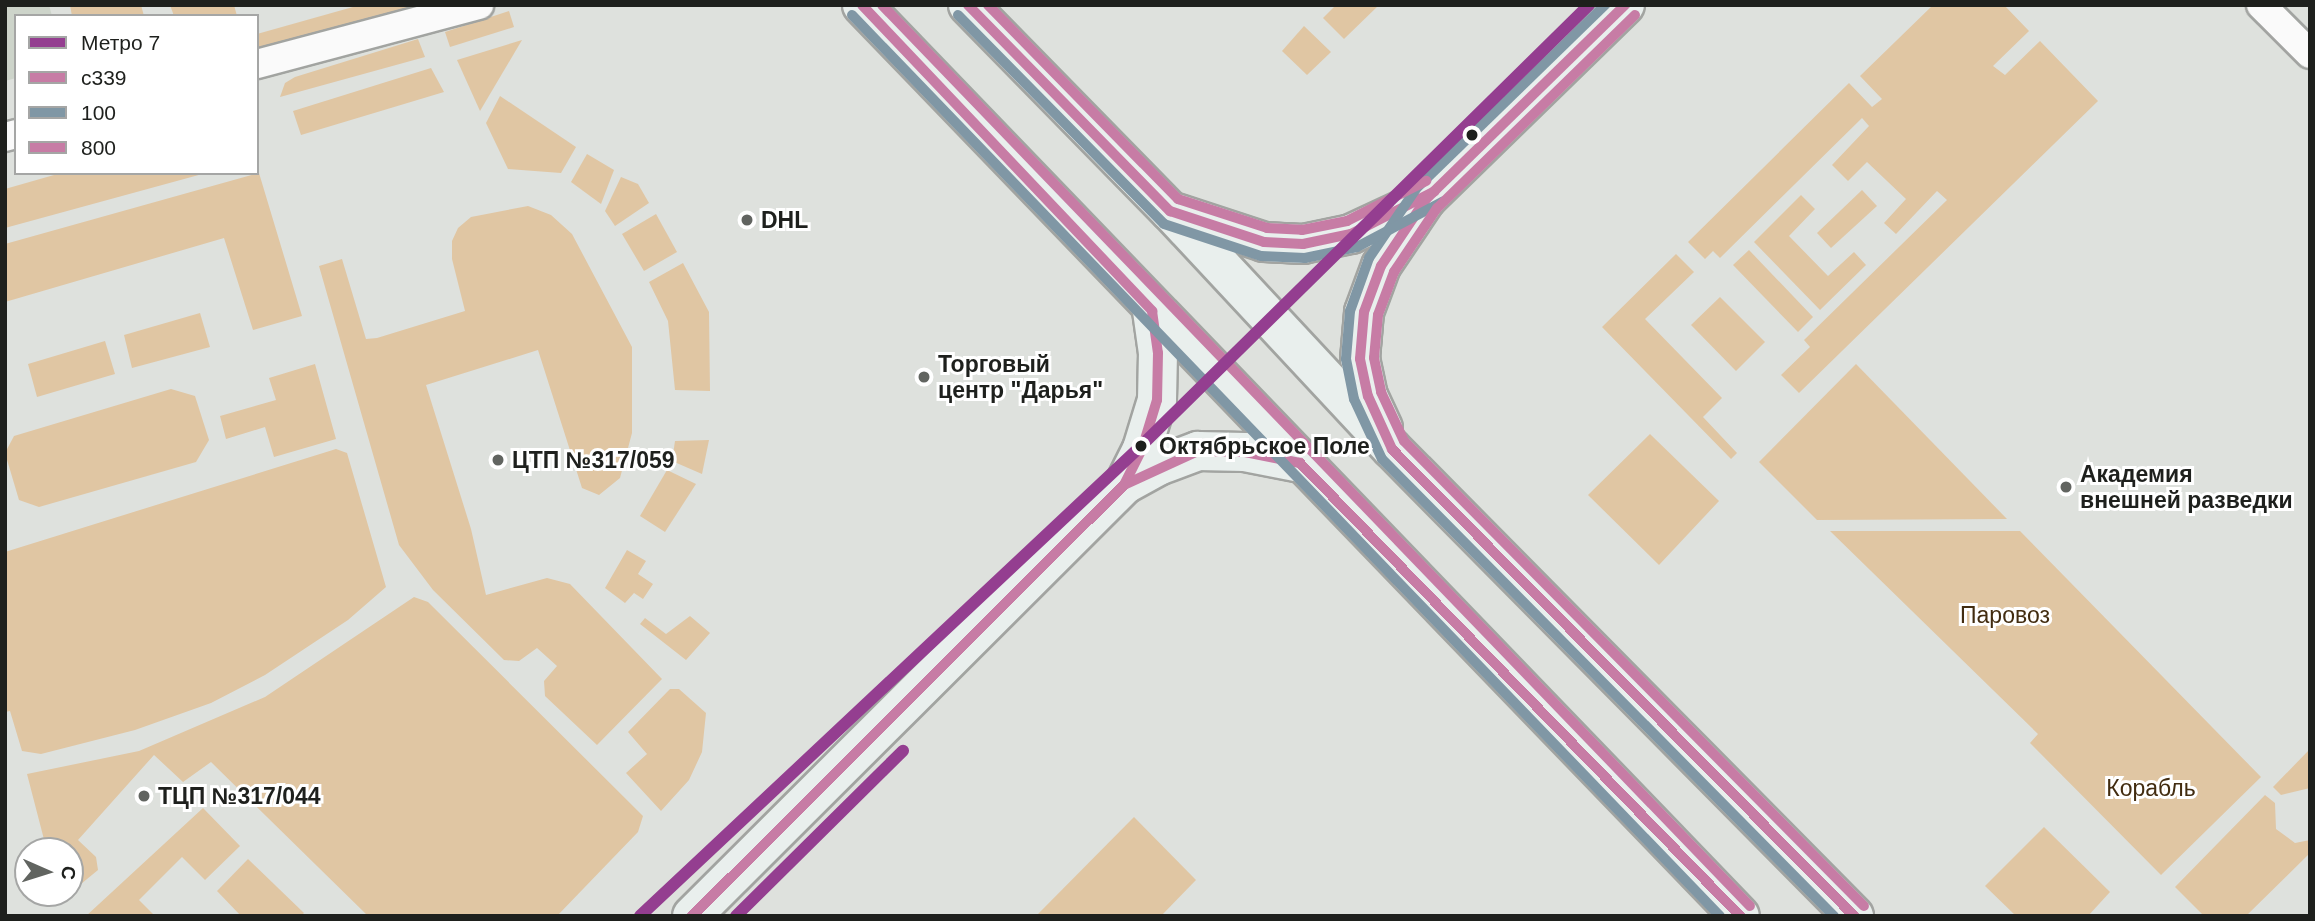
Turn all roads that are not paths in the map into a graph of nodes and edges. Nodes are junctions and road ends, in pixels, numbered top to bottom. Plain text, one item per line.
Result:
1 (479, 5) edge
2 (862, 5) edge
3 (968, 5) edge
4 (1625, 5) edge
5 (2261, 5) edge
6 (2310, 54) edge
7 (259, 63) edge
8 (1426, 200) junction
9 (1170, 211) junction
10 (1152, 311) junction
11 (1392, 449) junction
12 (1300, 463) junction
13 (1124, 485) junction
14 (1730, 912) edge
15 (692, 916) edge
16 (1854, 916) edge

1 - 7 street
2 - 10 main road
3 - 9 main road
4 - 8 main road
5 - 6 street
8 - 9 main road
8 - 11 main road
9 - 11 main road
10 - 12 main road
10 - 13 main road
11 - 16 main road
12 - 13 main road
12 - 14 main road
13 - 15 main road

